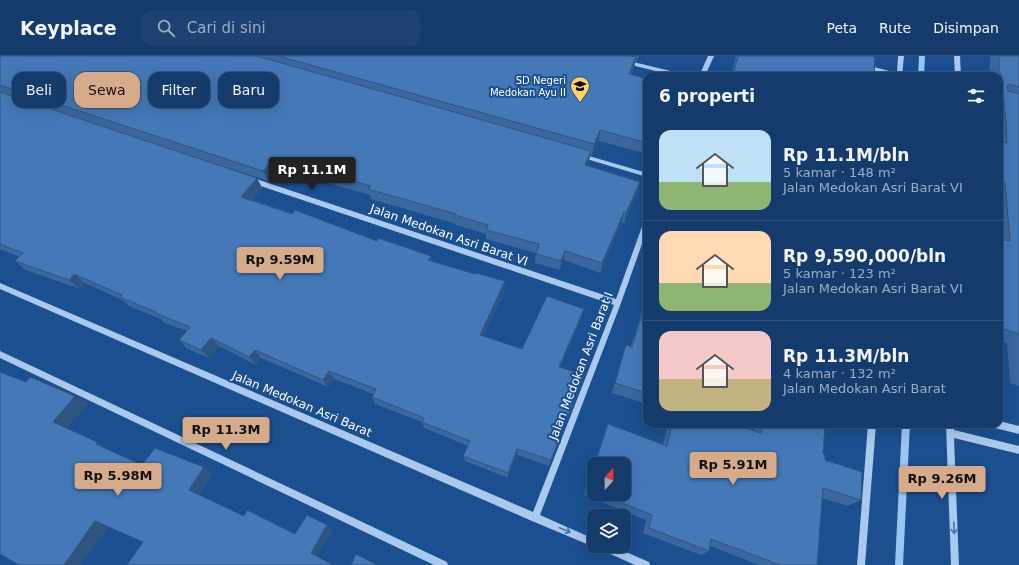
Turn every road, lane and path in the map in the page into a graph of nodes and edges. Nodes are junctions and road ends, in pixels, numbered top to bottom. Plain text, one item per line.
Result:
1 (711, 56) edge
2 (901, 56) edge
3 (957, 56) edge
4 (619, 61) edge
5 (861, 66) edge
6 (666, 72) edge
7 (704, 72) edge
8 (886, 72) edge
9 (899, 72) edge
10 (958, 72) edge
11 (573, 153) edge
12 (643, 174) edge
13 (241, 177) edge
14 (643, 232) edge
15 (0, 286) edge
16 (618, 303) junction
17 (0, 354) edge
18 (1003, 426) edge
19 (872, 428) edge
20 (950, 428) edge
21 (1019, 430) edge
22 (950, 433) junction
23 (1019, 450) edge
24 (535, 518) junction
25 (587, 540) edge
26 (618, 553) edge
27 (444, 565) edge
28 (646, 565) edge
29 (861, 565) edge
30 (955, 565) edge

1 - 7 street
2 - 9 street
3 - 10 street
4 - 6 street
5 - 8 street
11 - 12 street
13 - 16 street, Jalan Medokan Asri Barat VI
14 - 16 street, Jalan Medokan Asri Barat I
15 - 24 street, Jalan Medokan Asri Barat
16 - 24 street, Jalan Medokan Asri Barat I
17 - 27 street
18 - 21 street
19 - 29 street
20 - 22 street
22 - 23 street
22 -> 30 street
24 -> 25 street, Jalan Medokan Asri Barat
26 - 28 street

